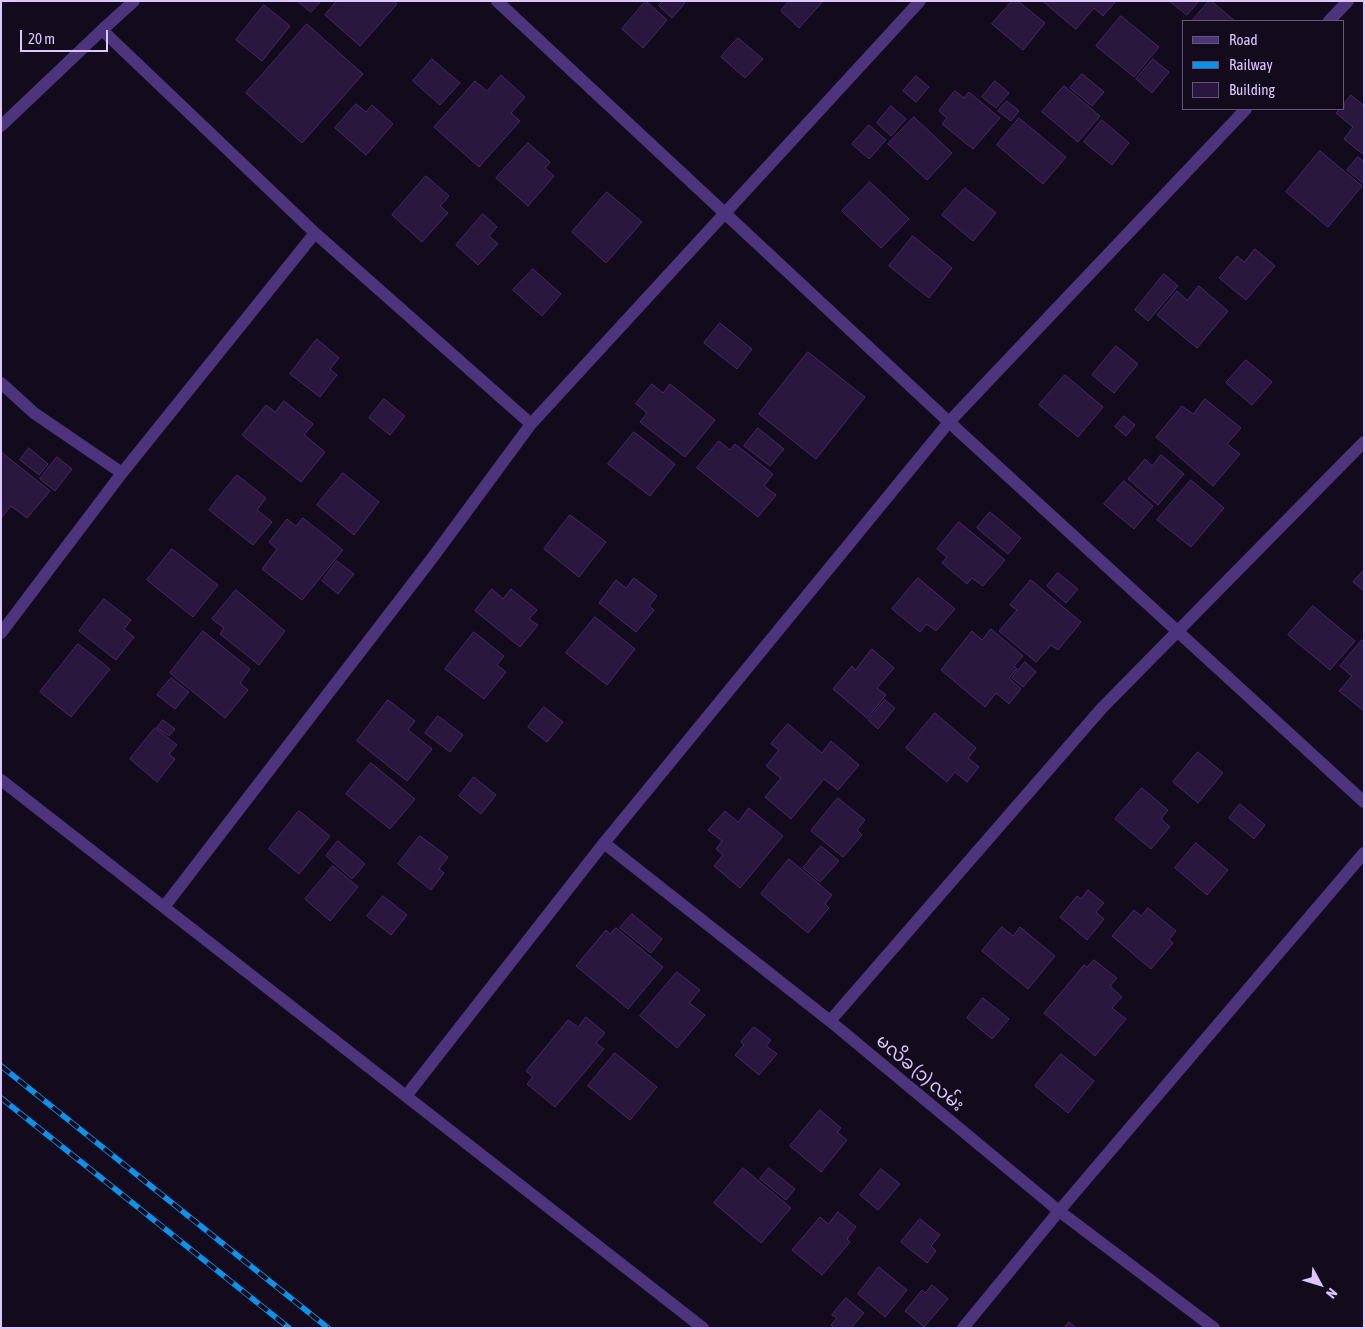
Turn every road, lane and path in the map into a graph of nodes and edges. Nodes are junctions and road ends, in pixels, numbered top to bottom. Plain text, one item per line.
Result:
1 (134, 1) edge
2 (497, 1) edge
3 (920, 1) edge
4 (1348, 1) edge
5 (1330, 20) edge
6 (102, 30) junction
7 (1245, 110) edge
8 (1, 126) edge
9 (724, 212) junction
10 (315, 232) junction
11 (1, 382) edge
12 (949, 422) junction
13 (531, 424) junction
14 (1364, 442) edge
15 (122, 473) junction
16 (1178, 632) junction
17 (1, 633) edge
18 (1, 780) edge
19 (1364, 802) edge
20 (604, 842) junction
21 (1364, 853) edge
22 (164, 907) junction
23 (830, 1021) junction
24 (406, 1096) junction
25 (1059, 1211) junction
26 (703, 1328) edge
27 (963, 1328) edge
28 (1214, 1328) edge

1 - 6 street
2 - 9 street
3 - 9 street
4 - 5 street
6 - 8 street
6 - 10 street
7 - 12 street
9 - 12 street
9 - 13 street
10 - 13 street
10 - 15 street
11 - 15 street
12 - 16 street
12 - 20 street
13 - 22 street
14 - 16 street
15 - 17 street
16 - 19 street
16 - 23 street
18 - 22 street
20 - 23 street, မလိခ (၁) လမ်း
20 - 24 street
21 - 25 street
22 - 24 street
23 - 25 street, မလိခ (၁) လမ်း
24 - 26 street
25 - 27 street
25 - 28 street, မလိခ (၁) လမ်း

